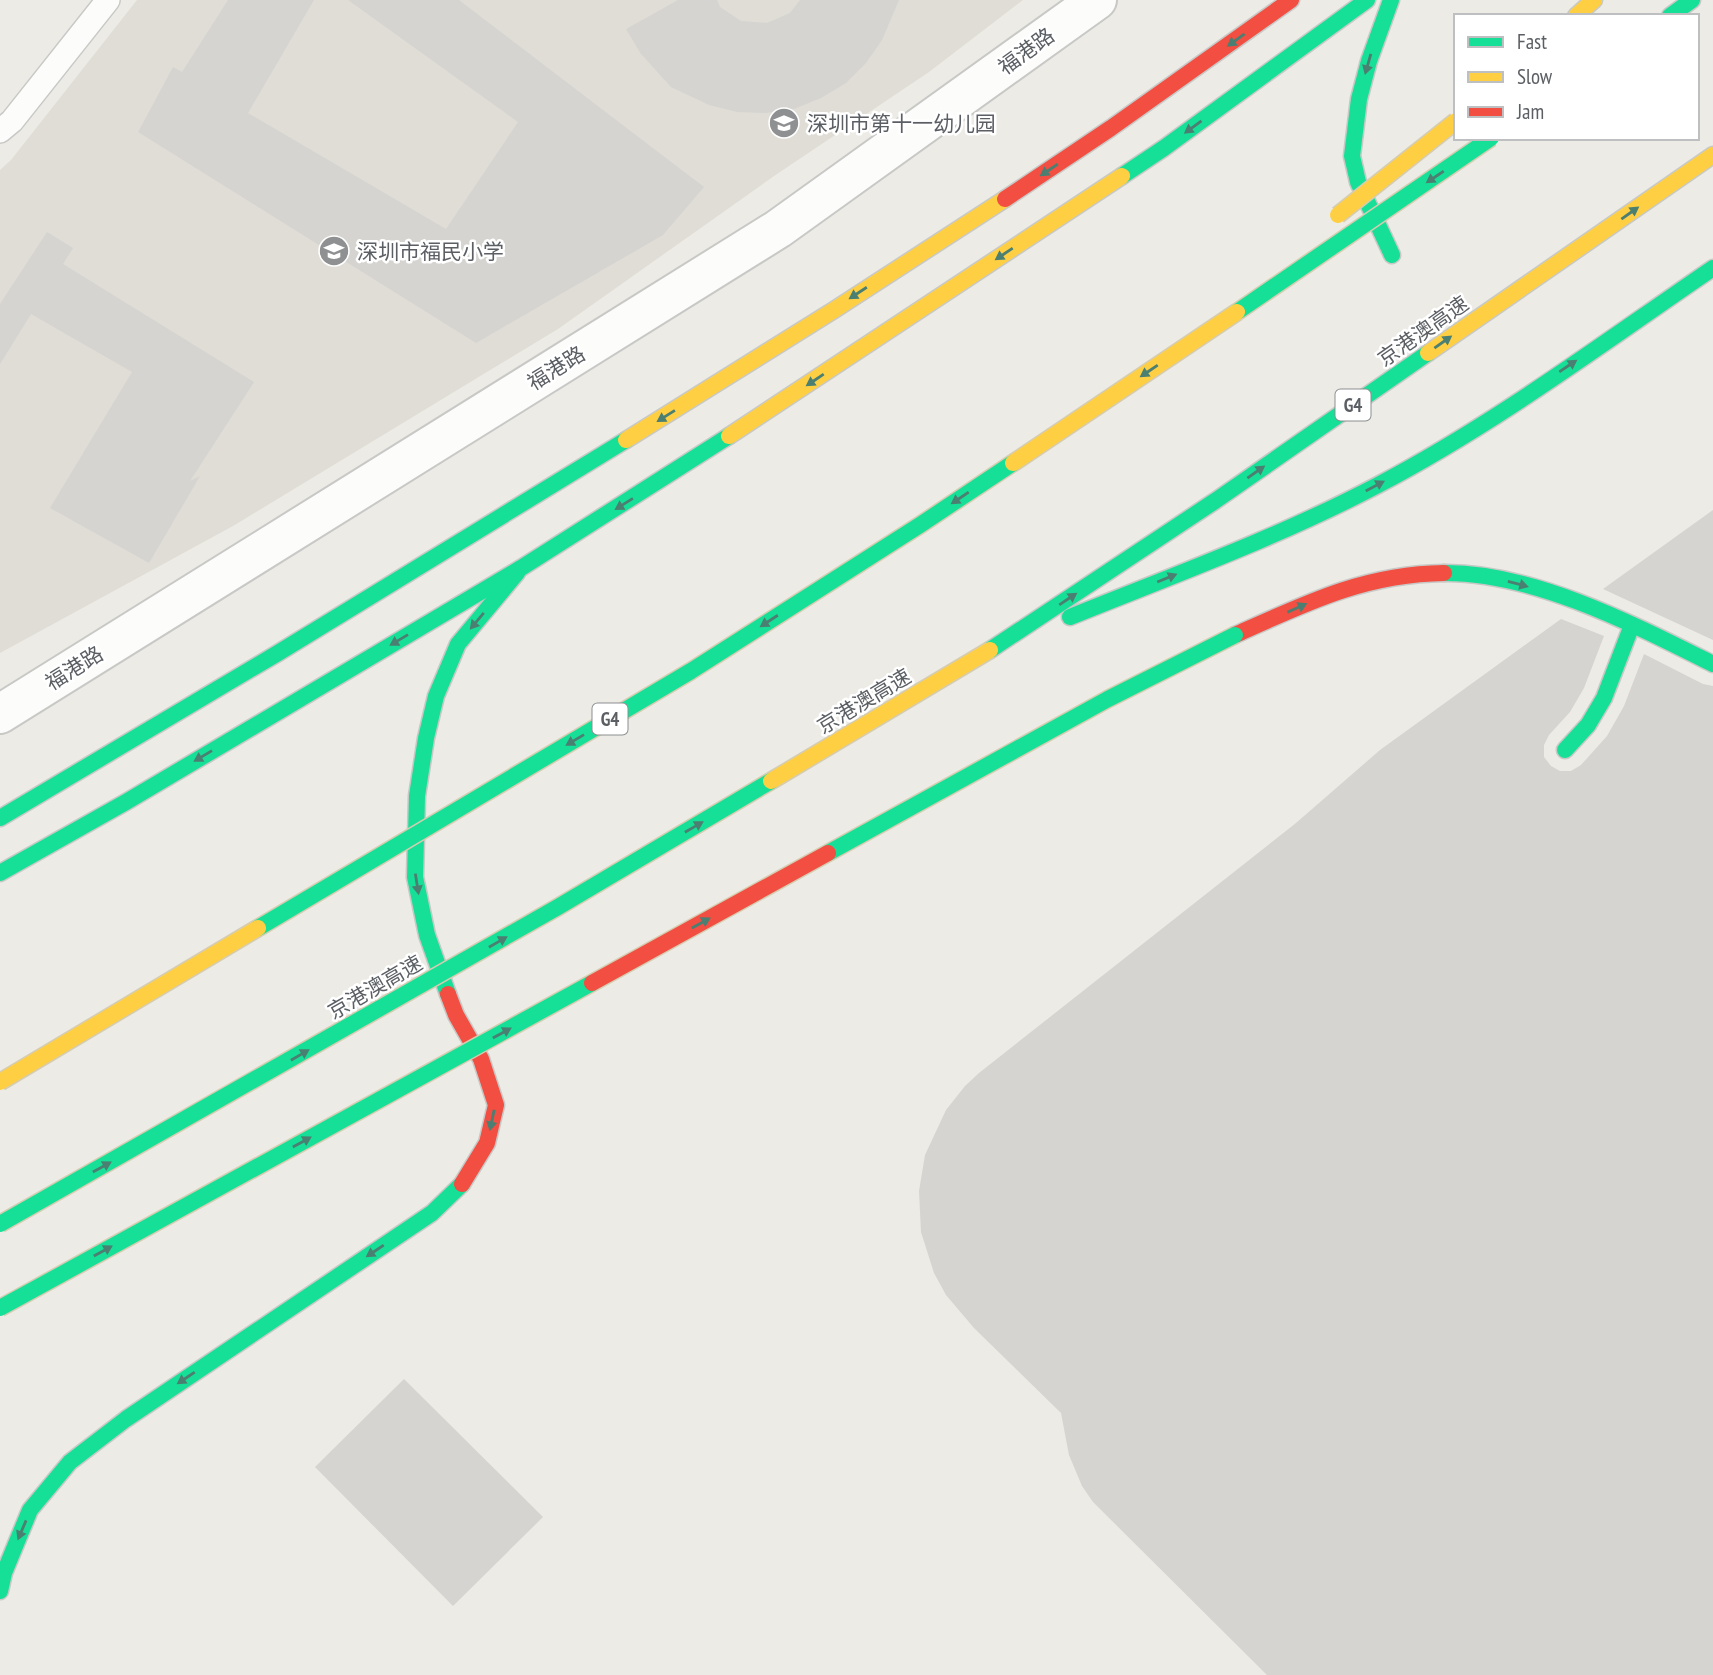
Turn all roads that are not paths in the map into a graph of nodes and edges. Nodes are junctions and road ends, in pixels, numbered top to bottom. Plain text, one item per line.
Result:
1 (108, 0) edge
2 (1097, 0) edge
3 (1291, 0) edge
4 (1367, 0) edge
5 (1391, 0) edge
6 (1594, 0) edge
7 (1692, 0) edge
8 (1578, 14) edge
9 (1673, 14) edge
10 (1454, 123) edge
11 (0, 131) edge
12 (1488, 140) edge
13 (1713, 155) edge
14 (1325, 226) dead end
15 (1294, 253) dead end
16 (1392, 255) dead end
17 (1713, 268) edge
18 (1206, 334) junction
19 (521, 568) junction
20 (1632, 625) junction
21 (990, 650) junction
22 (1713, 664) edge
23 (0, 714) edge
24 (1565, 750) dead end
25 (0, 818) edge
26 (0, 873) edge
27 (0, 1082) edge
28 (0, 1224) edge
29 (66, 1272) junction
30 (0, 1298) edge
31 (0, 1308) edge
32 (0, 1591) edge

1 - 11 lane
2 - 23 street, 福港路
3 -> 25 main road
4 -> 19 main road
5 -> 16 main road
6 - 8 main road
7 - 9 main road
10 - 14 main road, bridge
12 -> 18 main road, G4, bridge
21 -> 13 main road, 京港澳高速 / G4
15 - 18 main road, bridge
21 -> 17 main road
18 -> 27 main road, G4, bridge
19 -> 26 main road
19 -> 32 main road
20 - 22 main road
20 - 24 main road
29 -> 20 main road, bridge
28 -> 21 main road, 京港澳高速 / G4, bridge
29 - 30 main road, bridge
29 - 31 main road, bridge

